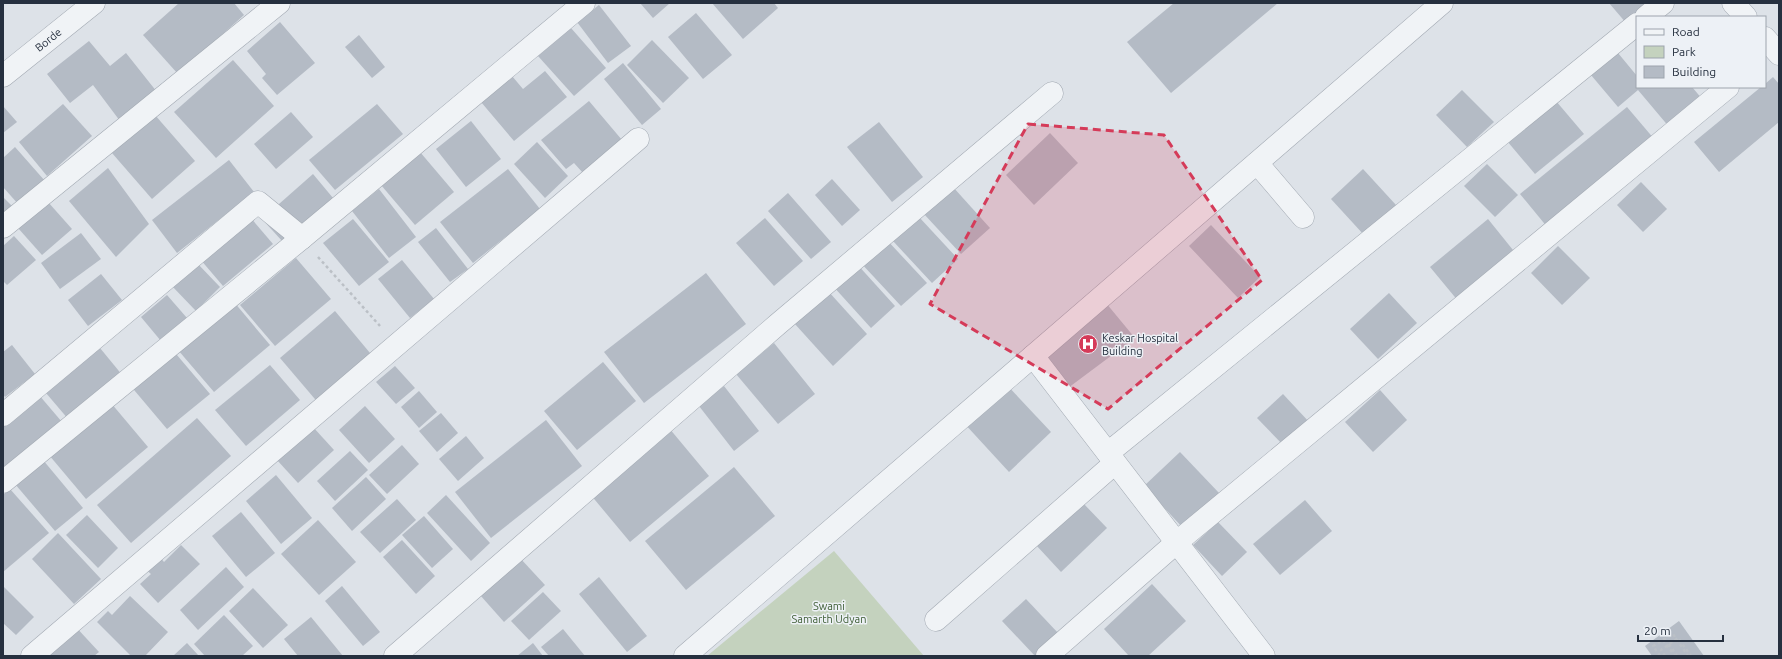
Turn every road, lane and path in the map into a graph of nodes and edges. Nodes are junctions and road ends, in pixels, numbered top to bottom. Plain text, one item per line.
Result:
1 (94, 3) edge
2 (279, 3) edge
3 (584, 3) edge
4 (1442, 3) edge
5 (1663, 3) edge
6 (1733, 3) edge
7 (1647, 16) edge
8 (1745, 16) edge
9 (1636, 25) edge
10 (3, 76) edge
11 (1727, 88) edge
12 (1052, 93) dead end
13 (638, 139) dead end
14 (1256, 163) junction
15 (1303, 217) dead end
16 (3, 227) edge
17 (302, 238) junction
18 (396, 344) junction
19 (1033, 356) junction
20 (3, 415) edge
21 (1112, 458) junction
22 (3, 482) edge
23 (1177, 542) junction
24 (936, 620) dead end
25 (1664, 640) junction
26 (1669, 644) dead end
27 (32, 656) edge
28 (395, 656) edge
29 (685, 656) edge
30 (1047, 656) edge
31 (1264, 656) edge
32 (1660, 656) edge
33 (1665, 656) edge
34 (1676, 656) edge
35 (1688, 656) edge
36 (1691, 656) edge

1 - 10 street, Borde
2 - 16 street
3 - 17 street
4 - 14 street
5 - 7 street
6 - 8 street
9 - 21 street
11 - 23 street
12 - 28 street
13 - 18 street
14 - 15 street
14 - 19 street
17 - 18 path
17 - 20 street
17 - 22 street
18 - 27 street
19 - 21 street
19 - 29 street
21 - 23 street
21 - 24 street
23 - 30 street
23 - 31 street
25 - 32 path
25 - 34 path
25 - 35 path
26 - 34 path
33 - 36 path

